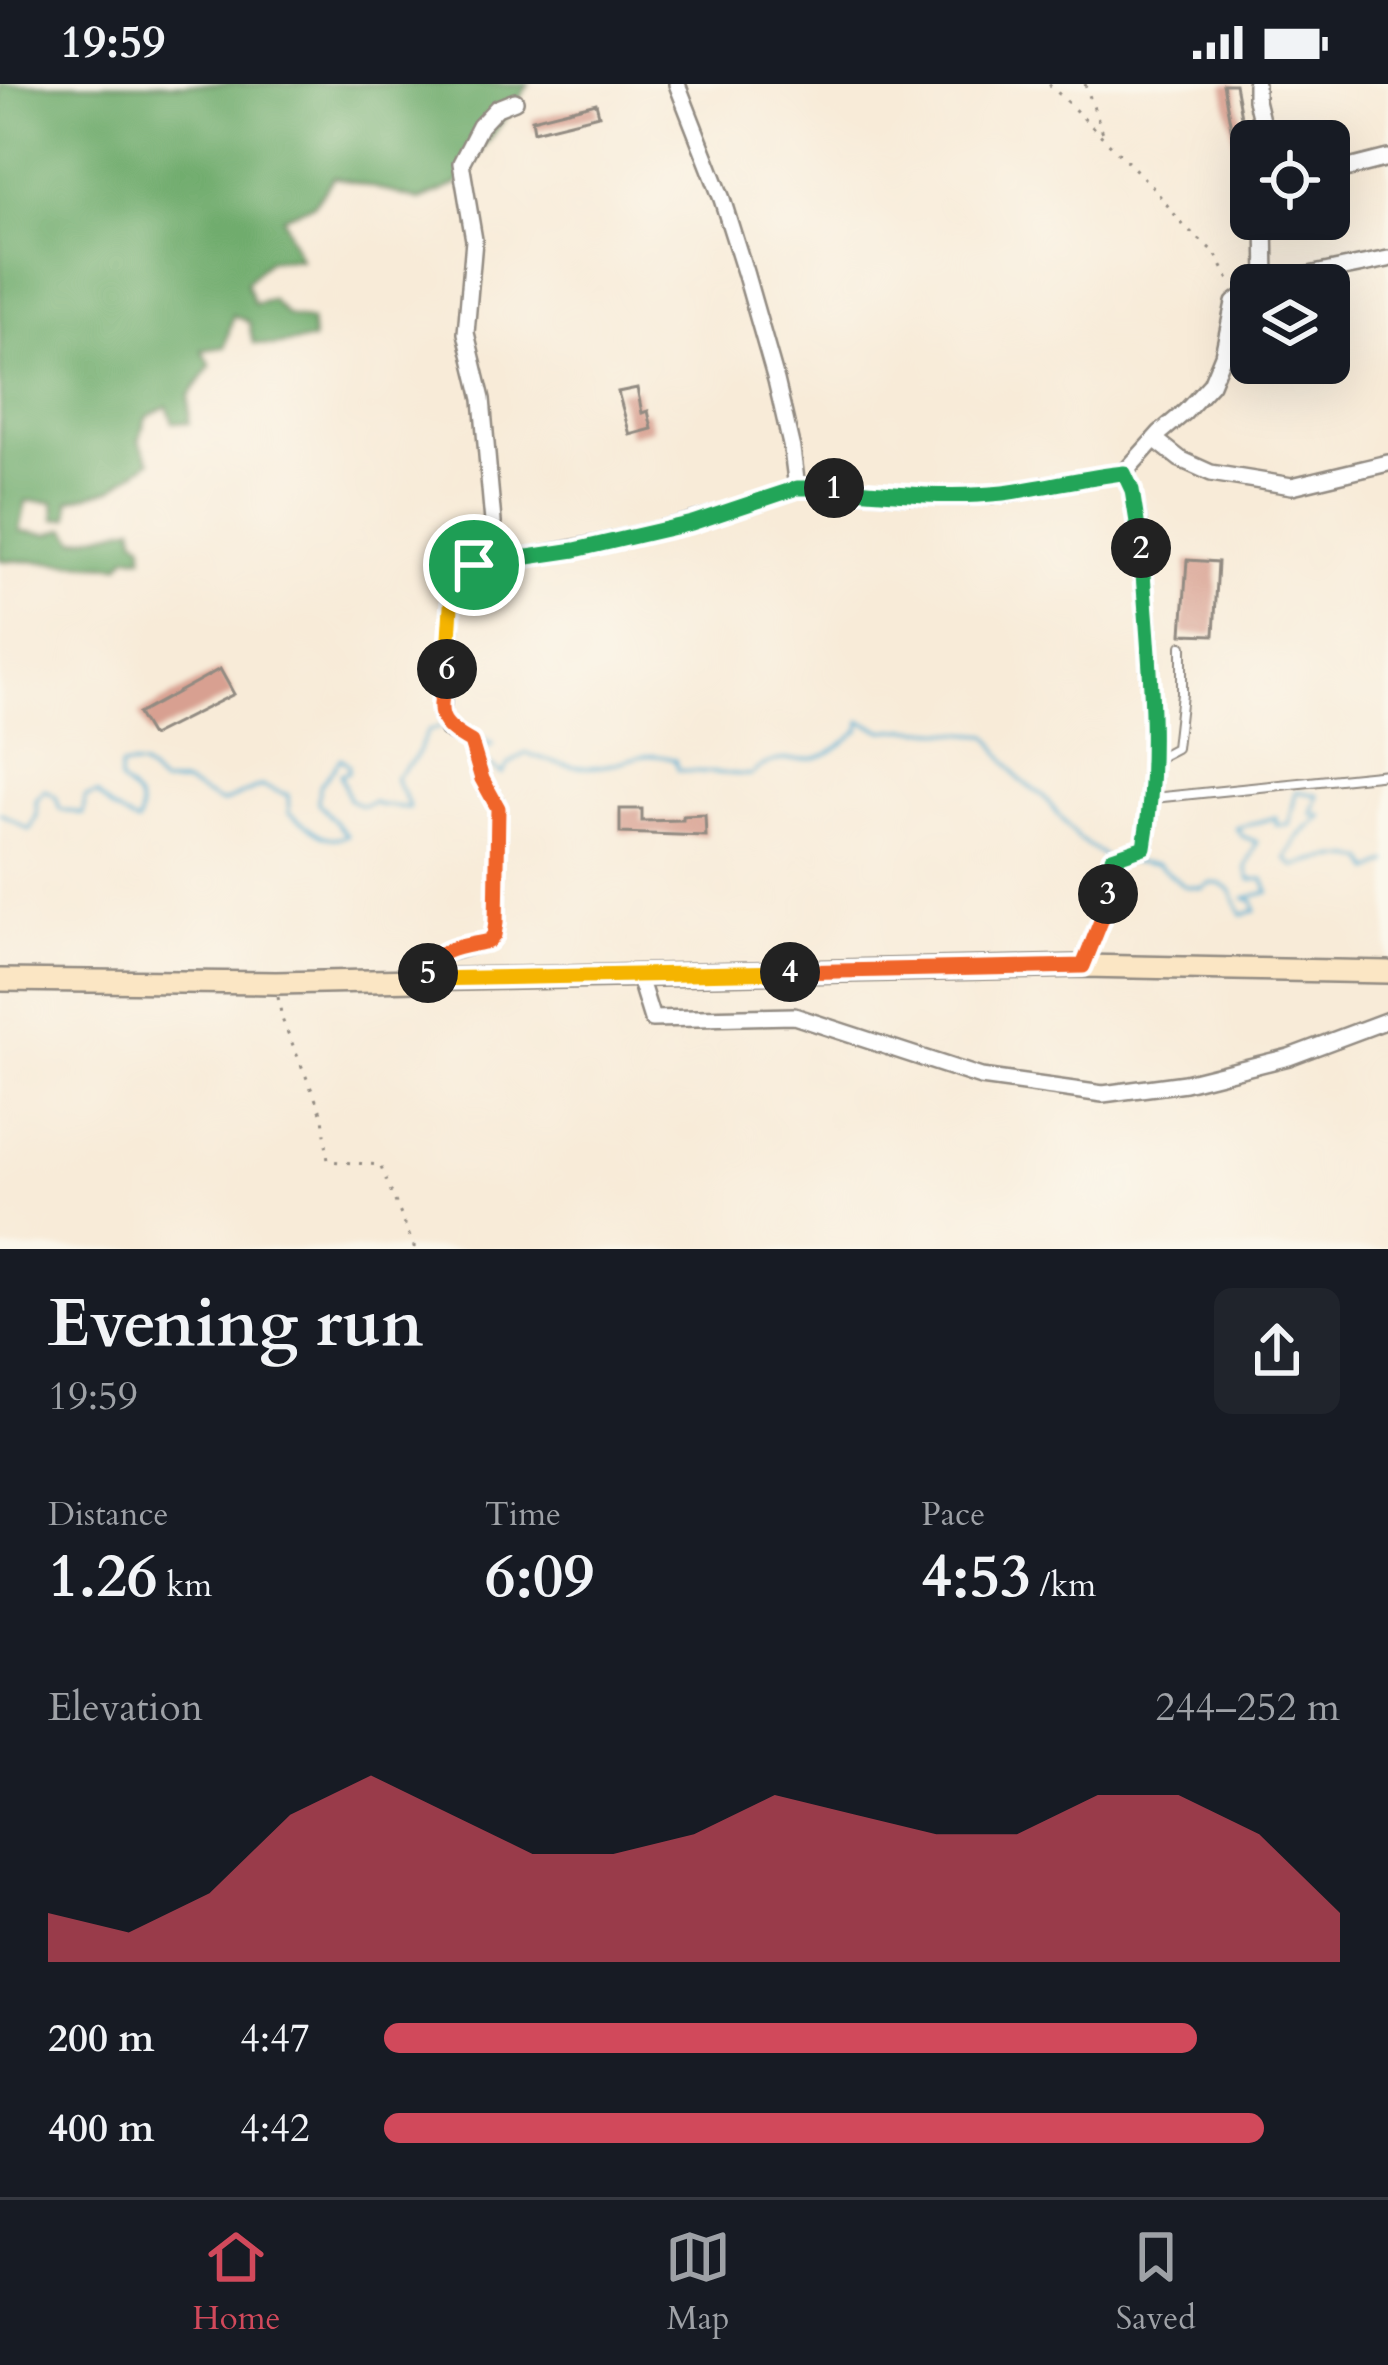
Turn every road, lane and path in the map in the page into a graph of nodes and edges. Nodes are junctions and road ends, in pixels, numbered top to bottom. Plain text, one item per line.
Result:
1 (677, 84) edge
2 (1049, 84) edge
3 (1084, 84) edge
4 (1256, 84) edge
5 (515, 101) dead end
6 (1261, 120) edge
7 (1106, 139) junction
8 (1388, 158) edge
9 (1350, 168) edge
10 (1388, 259) edge
11 (1230, 267) edge
12 (1350, 268) edge
13 (1230, 313) edge
14 (1156, 440) junction
15 (1388, 463) edge
16 (1124, 473) junction
17 (797, 488) junction
18 (474, 565) junction
19 (1182, 646) dead end
20 (1154, 760) junction
21 (1388, 774) edge
22 (1153, 798) junction
23 (1083, 966) junction
24 (1388, 972) edge
25 (638, 974) junction
26 (426, 979) junction
27 (0, 980) edge
28 (276, 983) junction
29 (1388, 1020) edge
30 (415, 1249) edge

1 - 17 street
2 - 7 path
3 - 7 path
4 - 6 street
5 - 18 street
7 - 11 path
8 - 9 street
10 - 12 street
13 - 14 street
14 - 15 street
14 - 16 street
16 - 17 street
16 - 20 street
17 - 18 street
18 - 26 street
19 - 20 lane
20 - 22 street
21 - 22 lane
22 - 23 street
23 - 24 main road
23 - 25 main road
25 - 26 main road
25 - 29 street
26 - 28 main road
27 - 28 main road
28 - 30 path

